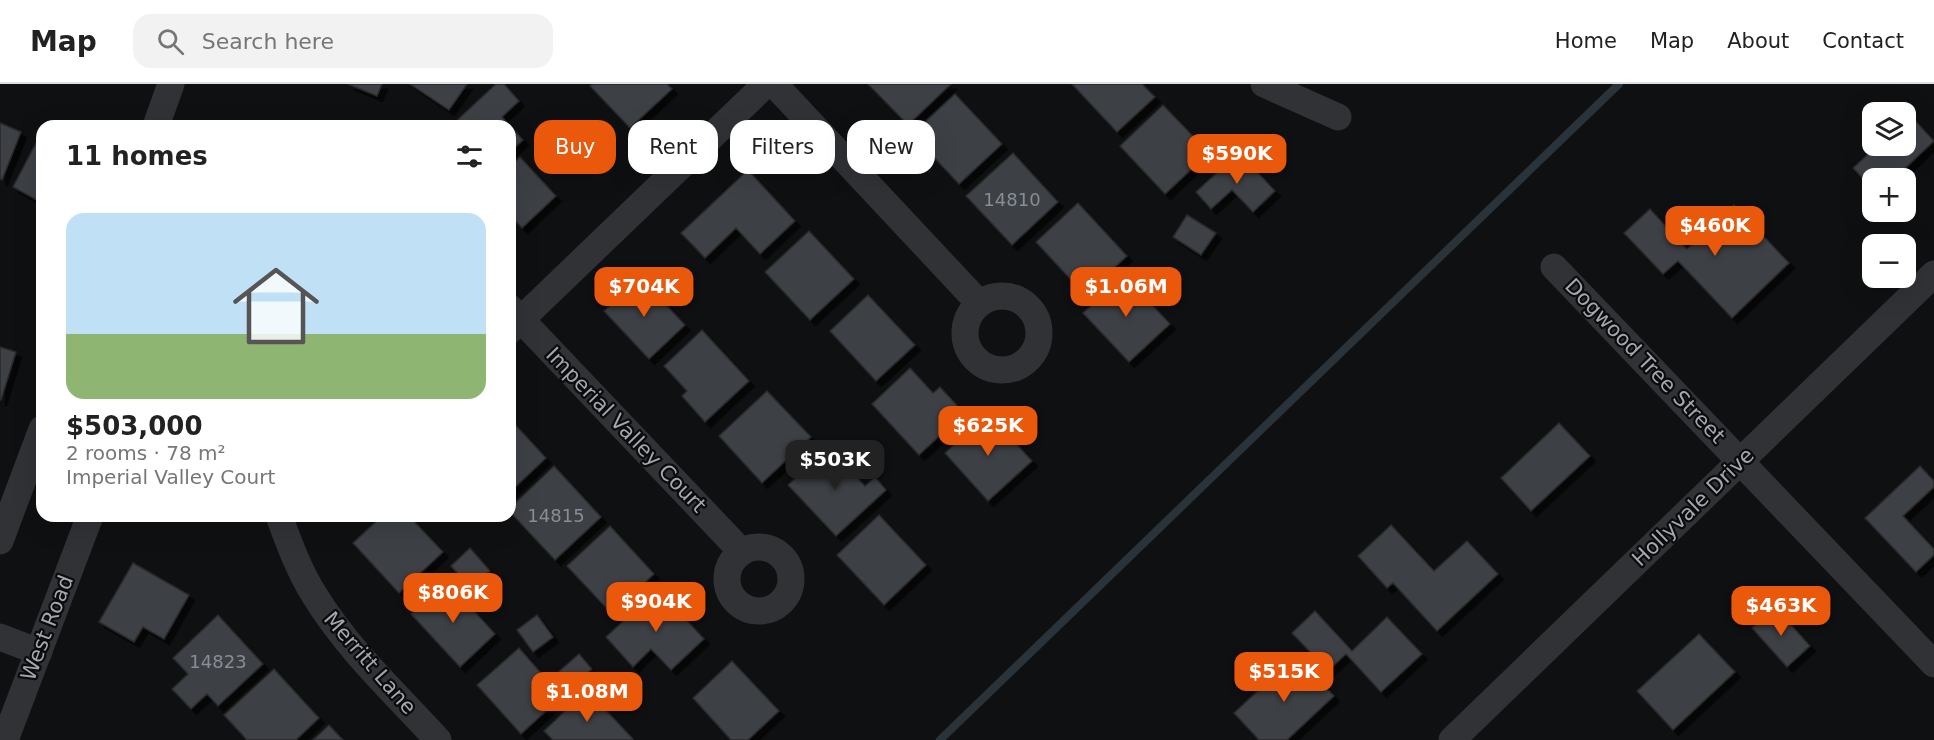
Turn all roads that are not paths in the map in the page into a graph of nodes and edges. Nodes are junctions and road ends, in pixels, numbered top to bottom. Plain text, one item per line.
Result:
1 (171, 84) edge
2 (766, 84) edge
3 (774, 84) edge
4 (1264, 84) edge
5 (1338, 117) dead end
6 (158, 120) edge
7 (1554, 267) dead end
8 (1934, 274) edge
9 (979, 303) dead end
10 (516, 317) edge
11 (516, 321) edge
12 (36, 445) edge
13 (1741, 460) junction
14 (88, 522) edge
15 (281, 522) edge
16 (0, 541) edge
17 (742, 552) dead end
18 (0, 637) edge
19 (39, 652) junction
20 (1934, 664) edge
21 (5, 740) edge
22 (438, 740) edge
23 (1452, 740) edge

1 - 6 street
2 - 10 street
3 - 9 street
4 - 5 street
7 - 13 street, Dogwood Tree Street
8 - 13 street, Hollyvale Drive
11 - 17 street, Imperial Valley Court
12 - 16 street
13 - 20 street, Dogwood Tree Street
13 - 23 street, Hollyvale Drive
14 - 19 street, West Road
15 - 22 street, Merritt Lane
18 - 19 street
19 - 21 street, West Road

